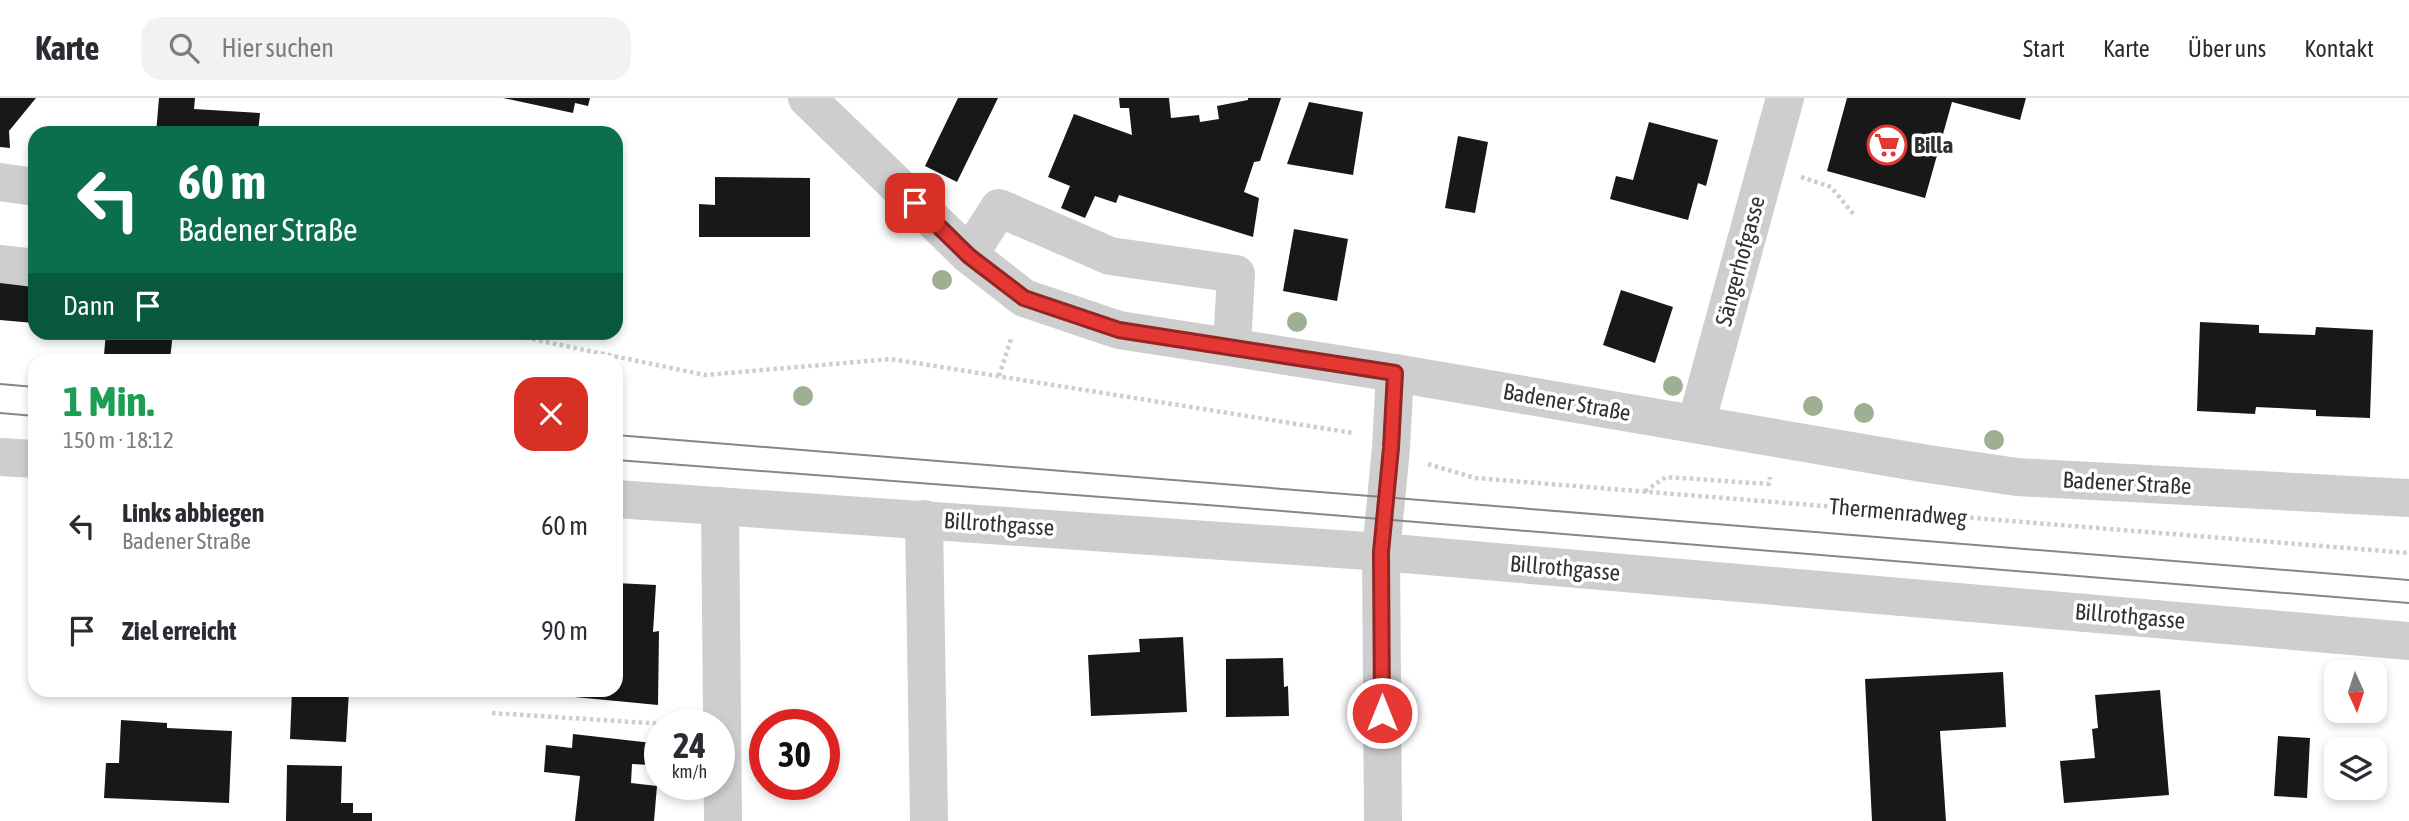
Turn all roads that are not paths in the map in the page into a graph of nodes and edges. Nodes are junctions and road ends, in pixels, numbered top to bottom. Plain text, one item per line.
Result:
1 (807, 98) edge
2 (1785, 98) edge
3 (0, 182) edge
4 (28, 186) edge
5 (969, 256) junction
6 (0, 264) edge
7 (28, 267) edge
8 (1232, 347) junction
9 (1395, 373) junction
10 (1696, 424) junction
11 (0, 457) edge
12 (28, 459) edge
13 (2409, 498) edge
14 (623, 499) edge
15 (720, 506) junction
16 (924, 519) junction
17 (1381, 552) junction
18 (2409, 641) edge
19 (723, 821) edge
20 (929, 821) edge
21 (1383, 821) edge

1 - 5 street, Badener Straße
2 - 10 street, Sängerhofgasse
3 - 4 street
5 - 8 street, Badener Straße
5 - 8 street
6 - 7 street
8 - 9 street, Badener Straße
9 - 10 street, Badener Straße
9 - 17 street
10 - 13 street, Badener Straße
11 - 12 street
14 - 15 street, Billrothgasse
15 - 16 street, Billrothgasse
15 - 19 street
16 - 17 street, Billrothgasse
16 - 20 street
17 - 18 street, Billrothgasse
17 - 21 street

